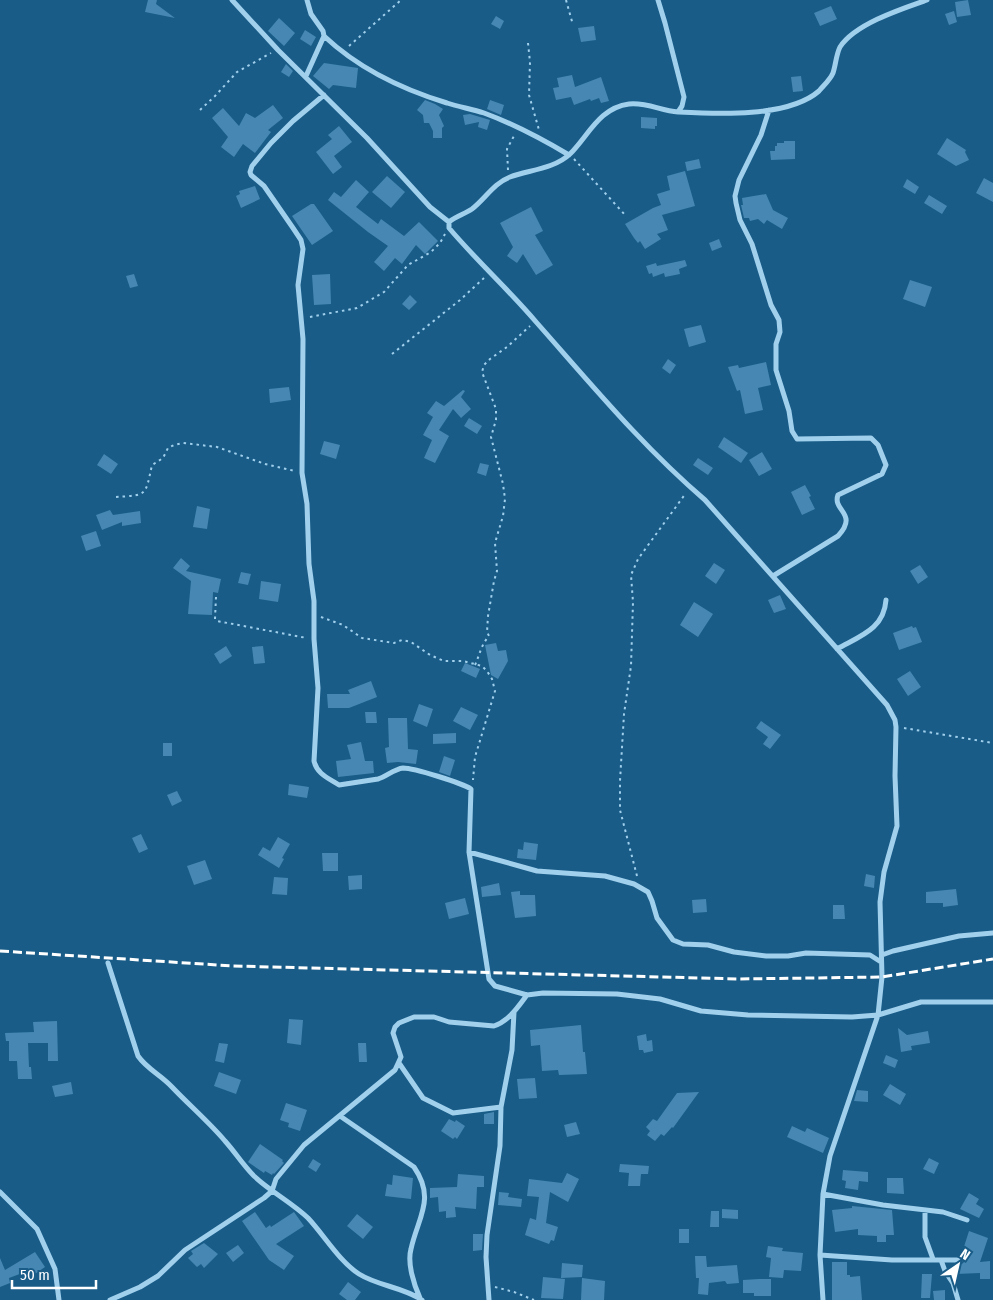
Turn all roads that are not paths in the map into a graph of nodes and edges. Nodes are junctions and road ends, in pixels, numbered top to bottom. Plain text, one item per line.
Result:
1 (232, 0) edge
2 (306, 0) edge
3 (658, 0) edge
4 (927, 0) edge
5 (324, 36) junction
6 (306, 76) junction
7 (324, 95) junction
8 (769, 110) junction
9 (678, 112) junction
10 (569, 155) junction
11 (449, 225) junction
12 (774, 576) junction
13 (886, 600) dead end
14 (836, 649) junction
15 (469, 852) junction
16 (993, 933) edge
17 (882, 955) junction
18 (882, 962) junction
19 (108, 964) dead end
20 (527, 995) junction
21 (993, 1002) edge
22 (514, 1012) junction
23 (878, 1014) junction
24 (399, 1063) junction
25 (501, 1106) junction
26 (340, 1116) junction
27 (272, 1191) junction
28 (0, 1192) edge
29 (823, 1194) junction
30 (925, 1210) junction
31 (967, 1220) dead end
32 (820, 1255) junction
33 (933, 1259) junction
34 (942, 1260) junction
35 (960, 1260) dead end
36 (421, 1299) edge
37 (59, 1300) edge
38 (110, 1300) edge
39 (489, 1300) edge
40 (823, 1300) edge
41 (958, 1300) edge

1 - 6 street
2 - 5 street
3 - 9 street
4 - 8 street
5 - 6 street
5 - 10 street
6 - 7 street
7 - 11 street
7 - 15 street
8 - 9 street
8 - 12 street
9 - 10 street
10 - 11 street
11 - 12 street
12 - 14 street
13 - 14 street
14 - 17 street
15 - 18 street
15 - 20 street
16 - 17 street
17 - 18 street
18 - 23 street
19 - 27 street
20 - 22 street
20 - 23 street
21 - 23 street
22 - 24 street
22 - 25 street
23 - 29 street
24 - 25 street
24 - 26 street
25 - 39 street
26 - 27 street
26 - 36 street
27 - 36 street
27 - 38 street
28 - 37 street
29 - 30 street
29 - 32 street
30 - 31 street
30 - 33 street
32 - 33 street
32 - 40 street
33 - 34 street
34 - 35 street
34 - 41 street

